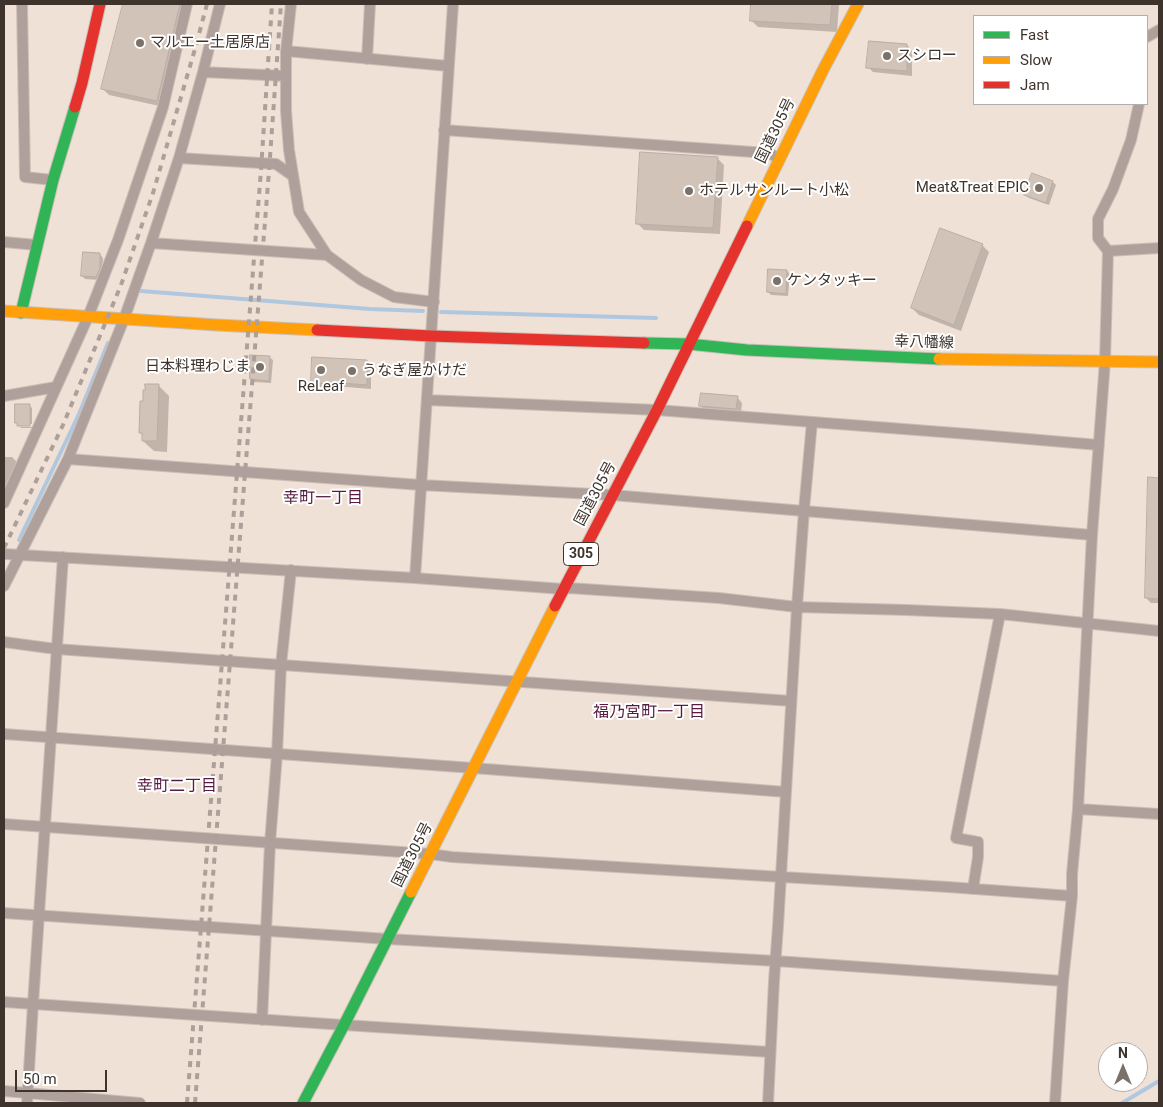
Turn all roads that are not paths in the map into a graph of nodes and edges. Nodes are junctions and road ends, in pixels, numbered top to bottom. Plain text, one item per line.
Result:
1 (22, 4) edge
2 (100, 4) edge
3 (187, 4) edge
4 (220, 4) edge
5 (291, 4) edge
6 (370, 4) edge
7 (453, 4) edge
8 (858, 4) edge
9 (1159, 30) edge
10 (1148, 36) edge
11 (286, 51) junction
12 (367, 58) junction
13 (448, 66) junction
14 (203, 72) junction
15 (286, 76) junction
16 (1139, 105) edge
17 (444, 130) junction
18 (179, 158) junction
19 (780, 158) junction
20 (293, 176) junction
21 (53, 180) junction
22 (4, 242) edge
23 (151, 243) junction
24 (37, 245) junction
25 (1159, 248) edge
26 (1108, 251) junction
27 (327, 255) junction
28 (434, 302) junction
29 (4, 311) edge
30 (21, 313) junction
31 (88, 317) junction
32 (124, 319) junction
33 (431, 336) junction
34 (688, 344) junction
35 (1106, 361) junction
36 (1159, 362) edge
37 (56, 387) junction
38 (4, 396) edge
39 (427, 400) junction
40 (657, 410) junction
41 (812, 422) junction
42 (1099, 445) junction
43 (68, 459) junction
44 (422, 485) junction
45 (612, 495) junction
46 (4, 503) edge
47 (804, 510) junction
48 (1092, 535) junction
49 (4, 554) edge
50 (19, 555) junction
51 (63, 557) junction
52 (291, 570) junction
53 (415, 578) junction
54 (4, 586) edge
55 (563, 589) junction
56 (797, 607) junction
57 (1000, 614) junction
58 (1088, 623) junction
59 (1159, 631) edge
60 (4, 642) edge
61 (56, 649) junction
62 (281, 664) junction
63 (517, 681) junction
64 (791, 701) junction
65 (4, 734) edge
66 (50, 738) junction
67 (277, 754) junction
68 (473, 768) junction
69 (786, 792) junction
70 (1078, 809) junction
71 (1159, 814) edge
72 (4, 824) edge
73 (45, 827) junction
74 (270, 843) junction
75 (430, 854) junction
76 (781, 876) junction
77 (973, 889) junction
78 (1072, 896) junction
79 (4, 913) edge
80 (38, 915) junction
81 (267, 931) junction
82 (388, 939) junction
83 (776, 961) junction
84 (1064, 980) junction
85 (4, 1002) edge
86 (32, 1004) junction
87 (262, 1020) junction
88 (344, 1025) junction
89 (770, 1052) junction
90 (4, 1091) edge
91 (27, 1098) edge
92 (140, 1103) edge
93 (303, 1103) edge
94 (768, 1103) edge
95 (1055, 1103) edge

1 - 21 street
2 - 21 main road
3 - 31 street
4 - 14 street
5 - 11 street
6 - 12 street
7 - 13 street
8 - 19 main road, 国道305号 / 305
9 - 10 street
11 - 12 street
11 - 15 street
12 - 13 street
13 - 17 street
14 - 15 street
14 - 18 street
15 - 20 street
16 - 26 street
17 - 19 street
17 - 28 street
18 - 20 street
18 - 23 street
19 - 34 main road, 国道305号 / 305
20 - 27 street
21 - 24 main road
22 - 24 street
23 - 27 street
23 - 32 street
24 - 30 main road
25 - 26 street
26 - 35 street
27 - 28 street
28 - 33 street
29 - 30 main road, 幸八幡線
30 - 31 main road, 幸八幡線
31 - 32 main road, 幸八幡線
31 - 37 street
32 - 33 main road, 幸八幡線
32 - 43 street
33 - 34 main road, 幸八幡線
33 - 39 street
34 - 35 main road, 幸八幡線
34 - 40 main road, 国道305号 / 305
35 - 36 main road, 幸八幡線
35 - 42 street
37 - 38 street
37 - 46 street
39 - 40 street
39 - 44 street
40 - 41 street
40 - 45 main road, 国道305号 / 305
41 - 42 street
41 - 47 street
42 - 48 street
43 - 44 street
43 - 50 street
44 - 45 street
44 - 53 street
45 - 47 street
45 - 55 main road, 国道305号 / 305
47 - 48 street
47 - 56 street
48 - 58 street
49 - 50 street
50 - 51 street
50 - 54 street
51 - 52 street
51 - 61 street
52 - 53 street
52 - 62 street
53 - 55 street
55 - 56 street
55 - 63 main road, 国道305号 / 305
56 - 57 street
56 - 64 street
57 - 58 street
57 - 77 street
58 - 59 street
58 - 70 street
60 - 61 street
61 - 62 street
61 - 66 street
62 - 63 street
62 - 67 street
63 - 64 street
63 - 68 main road, 国道305号 / 305
64 - 69 street
65 - 66 street
66 - 67 street
66 - 73 street
67 - 68 street
67 - 74 street
68 - 69 street
68 - 75 main road, 国道305号 / 305
69 - 76 street
70 - 71 street
70 - 78 street
72 - 73 street
73 - 74 street
73 - 80 street
74 - 75 street
74 - 81 street
75 - 76 street
75 - 82 main road, 国道305号 / 305
76 - 77 street
76 - 83 street
77 - 78 street
78 - 84 street
79 - 80 street
80 - 81 street
80 - 86 street
81 - 82 street
81 - 87 street
82 - 83 street
82 - 88 main road, 国道305号 / 305
83 - 84 street
83 - 89 street
84 - 95 street
85 - 86 street
86 - 87 street
86 - 91 street
87 - 88 street
88 - 89 street
88 - 93 main road, 国道305号 / 305
89 - 94 street
90 - 91 street
91 - 92 street

